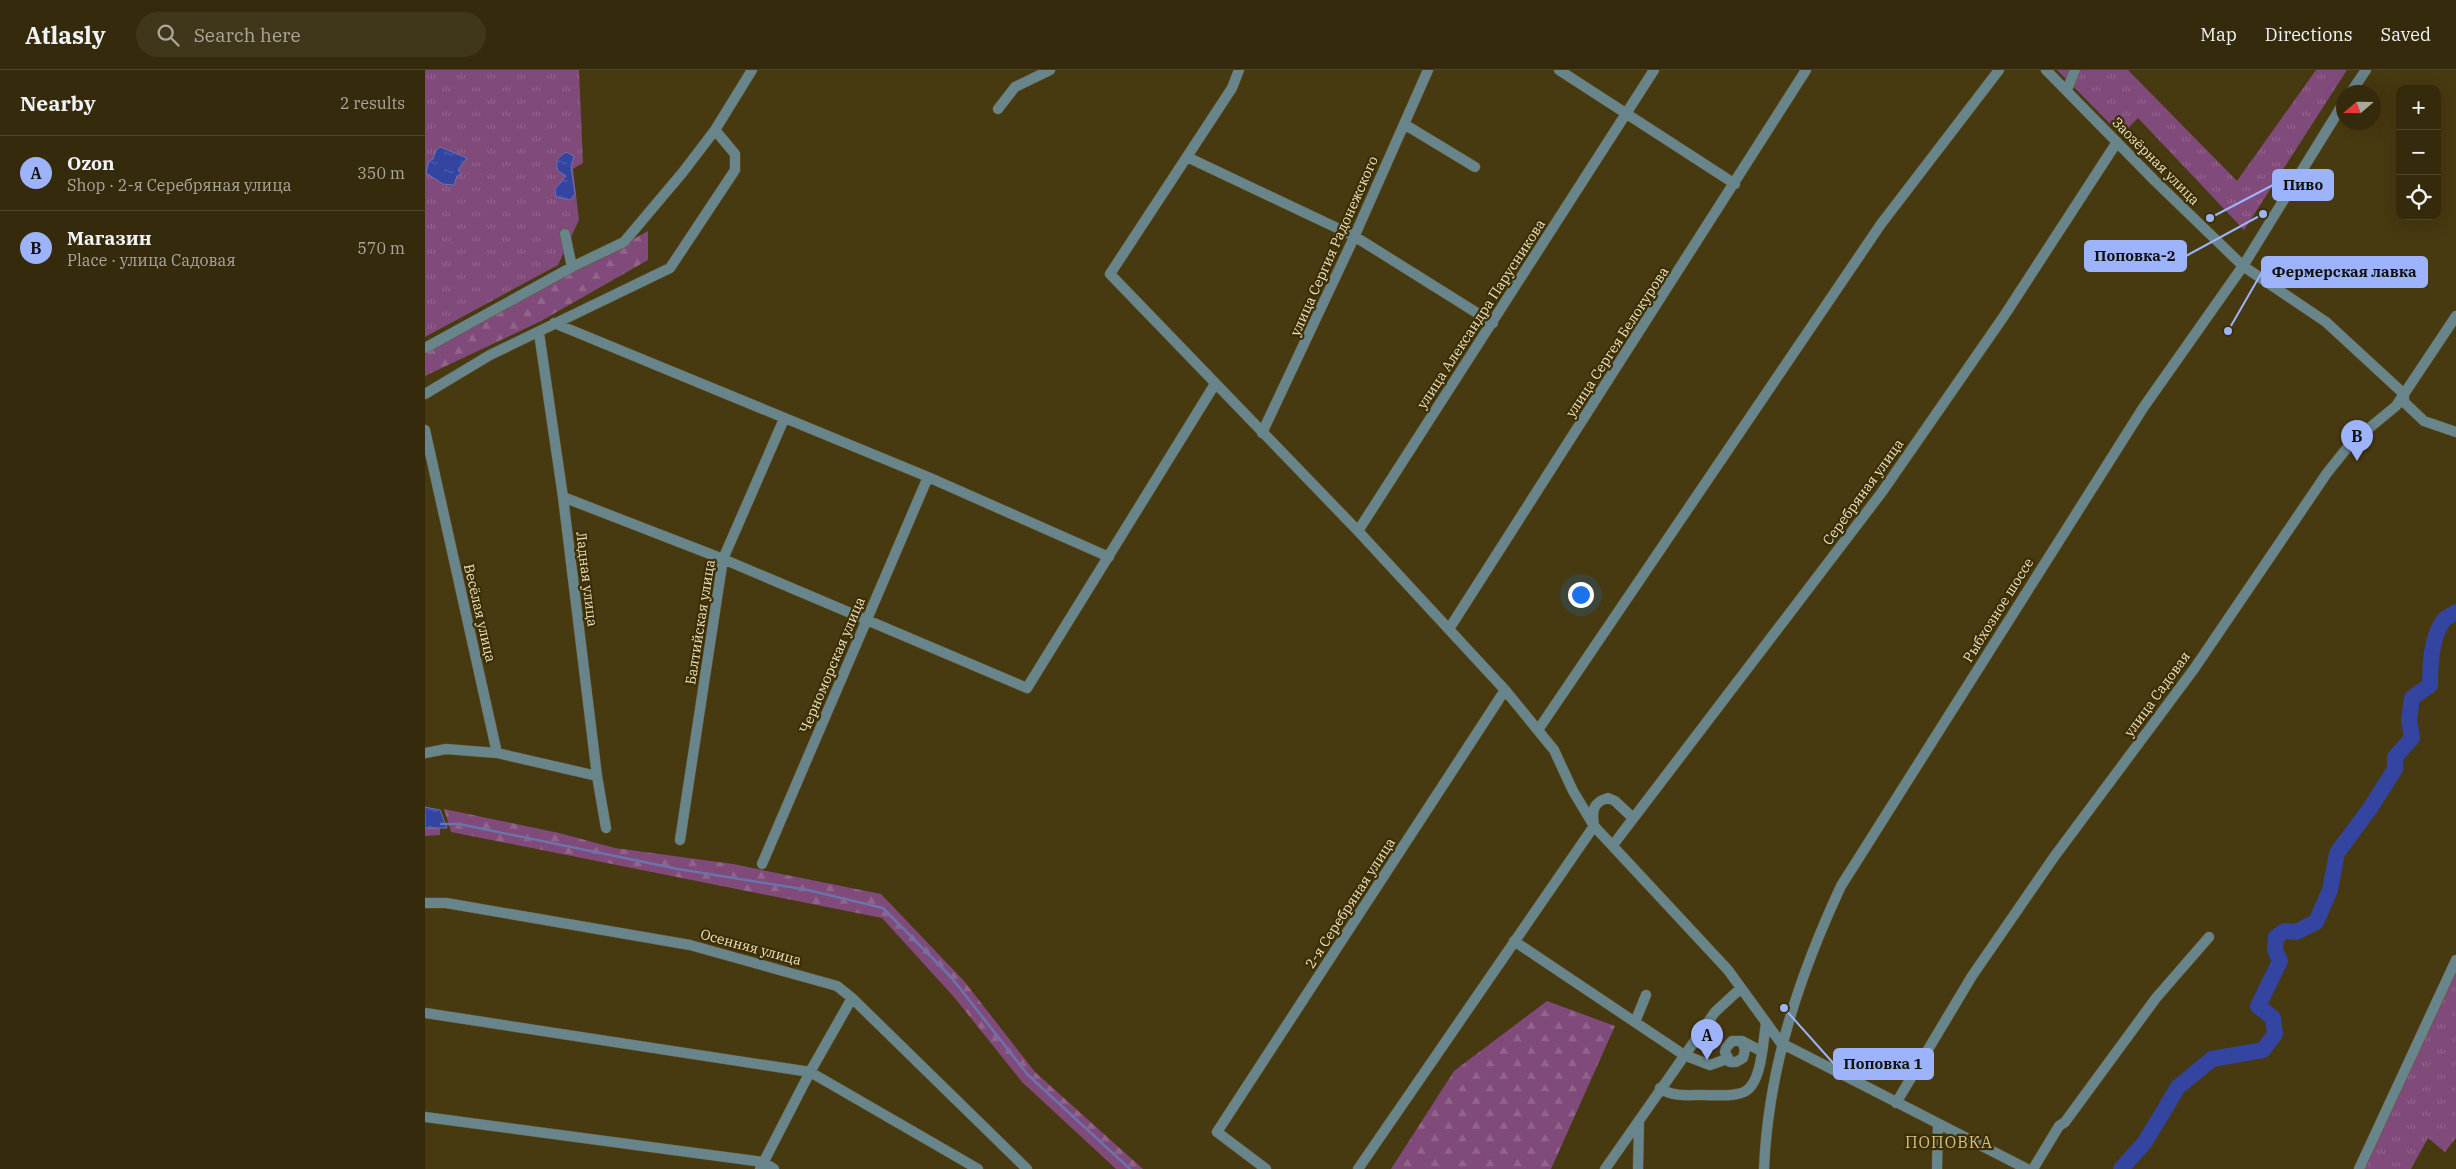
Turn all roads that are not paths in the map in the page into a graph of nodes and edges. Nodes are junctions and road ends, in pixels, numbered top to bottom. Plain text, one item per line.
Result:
1 (752, 70) edge
2 (1050, 70) edge
3 (1239, 70) edge
4 (1428, 70) edge
5 (1559, 70) edge
6 (1654, 70) edge
7 (1806, 70) edge
8 (1999, 70) edge
9 (2047, 70) edge
10 (2075, 70) edge
11 (2366, 70) edge
12 (2356, 85) edge
13 (2067, 90) junction
14 (998, 109) dead end
15 (1627, 113) junction
16 (2336, 115) edge
17 (1404, 124) junction
18 (715, 130) junction
19 (2117, 142) junction
20 (1187, 157) junction
21 (1475, 167) dead end
22 (1735, 184) junction
23 (565, 234) dead end
24 (1354, 236) junction
25 (2243, 266) junction
26 (572, 267) junction
27 (2456, 316) edge
28 (553, 323) junction
29 (1493, 323) junction
30 (539, 333) junction
31 (425, 348) edge
32 (1215, 384) junction
33 (425, 394) edge
34 (2404, 394) junction
35 (784, 419) junction
36 (425, 430) edge
37 (2456, 432) edge
38 (1262, 433) junction
39 (928, 477) junction
40 (563, 497) junction
41 (1358, 531) junction
42 (1109, 557) junction
43 (723, 559) junction
44 (865, 620) junction
45 (1449, 629) junction
46 (1505, 690) junction
47 (1538, 730) junction
48 (425, 753) edge
49 (497, 753) junction
50 (597, 776) junction
51 (1633, 818) junction
52 (1594, 826) junction
53 (606, 828) dead end
54 (680, 840) dead end
55 (1613, 844) junction
56 (762, 864) dead end
57 (425, 902) edge
58 (2209, 937) dead end
59 (1514, 940) junction
60 (2456, 960) edge
61 (1741, 988) junction
62 (1646, 995) dead end
63 (853, 998) junction
64 (425, 1013) edge
65 (1635, 1022) junction
66 (1766, 1023) junction
67 (1742, 1041) junction
68 (1781, 1043) junction
69 (1761, 1051) junction
70 (1684, 1055) junction
71 (1727, 1058) junction
72 (810, 1072) junction
73 (1660, 1088) junction
74 (1896, 1103) junction
75 (425, 1117) edge
76 (1639, 1120) junction
77 (1938, 1125) junction
78 (761, 1166) edge
79 (774, 1169) edge
80 (978, 1169) edge
81 (1027, 1169) edge
82 (1266, 1169) edge
83 (1358, 1169) edge
84 (1605, 1169) edge
85 (1638, 1169) edge
86 (1764, 1169) edge
87 (1937, 1169) edge
88 (2027, 1169) edge
89 (2033, 1169) edge
90 (2359, 1169) edge

1 - 18 street
2 - 14 street
3 - 20 street
4 - 17 street, улица Сергия Радонежского
5 - 15 street
6 - 15 street
7 - 22 street, улица Сергея Белокурова
8 - 47 street
9 - 13 street, Заозёрная улица
10 - 13 street
11 - 12 street
13 - 19 street, Заозёрная улица
15 - 22 street
15 - 29 street, улица Александра Парусникова
16 - 25 street, Рыбхозное шоссе
17 - 21 street
17 - 24 street, улица Сергия Радонежского
18 - 26 street
18 - 28 street
19 - 25 street, Заозёрная улица
19 - 51 street, Серебряная улица
20 - 24 street
20 - 32 street
22 - 45 street, улица Сергея Белокурова
23 - 26 street
24 - 29 street
24 - 38 street, улица Сергия Радонежского
25 - 34 street, Заозёрная улица
25 - 68 street, Рыбхозное шоссе
26 - 31 street
27 - 34 street, улица Садовая
28 - 30 street
28 - 35 street
29 - 41 street, улица Александра Парусникова
30 - 33 street
30 - 40 street, Ладная улица
32 - 38 street
32 - 42 street
34 - 37 street, Заозёрная улица
34 - 74 street, улица Садовая
35 - 39 street
35 - 43 street, Балтийская улица
36 - 49 street, Весёлая улица
38 - 41 street
39 - 42 street
39 - 44 street, Черноморская улица
40 - 43 street
40 - 50 street, Ладная улица
41 - 45 street
42 - 44 street
43 - 44 street
43 - 54 street, Балтийская улица
44 - 56 street, Черноморская улица
45 - 46 street
46 - 47 street
46 - 82 street, 2-я Серебряная улица
47 - 52 street
48 - 49 street
49 - 50 street
50 - 53 street, Ладная улица
51 - 52 street
51 - 55 street, Серебряная улица
52 - 55 street
52 - 59 street
55 - 61 street
57 - 63 street, Осенняя улица
58 - 89 street
59 - 65 street
59 - 83 street
60 - 90 street
61 - 66 street
61 - 70 street
62 - 65 street
63 - 72 street
63 - 81 street, Осенняя улица
64 - 72 street
65 - 70 street
66 - 68 street
66 - 69 street
67 - 69 street
67 - 71 street
67 - 71 street
68 - 74 street
68 - 86 street, Рыбхозное шоссе
69 - 73 street
70 - 71 street
70 - 73 street
72 - 78 street
72 - 80 street
73 - 76 street
74 - 77 street
75 - 78 street
76 - 84 street
76 - 85 street
77 - 87 street
77 - 88 street
78 - 79 street

